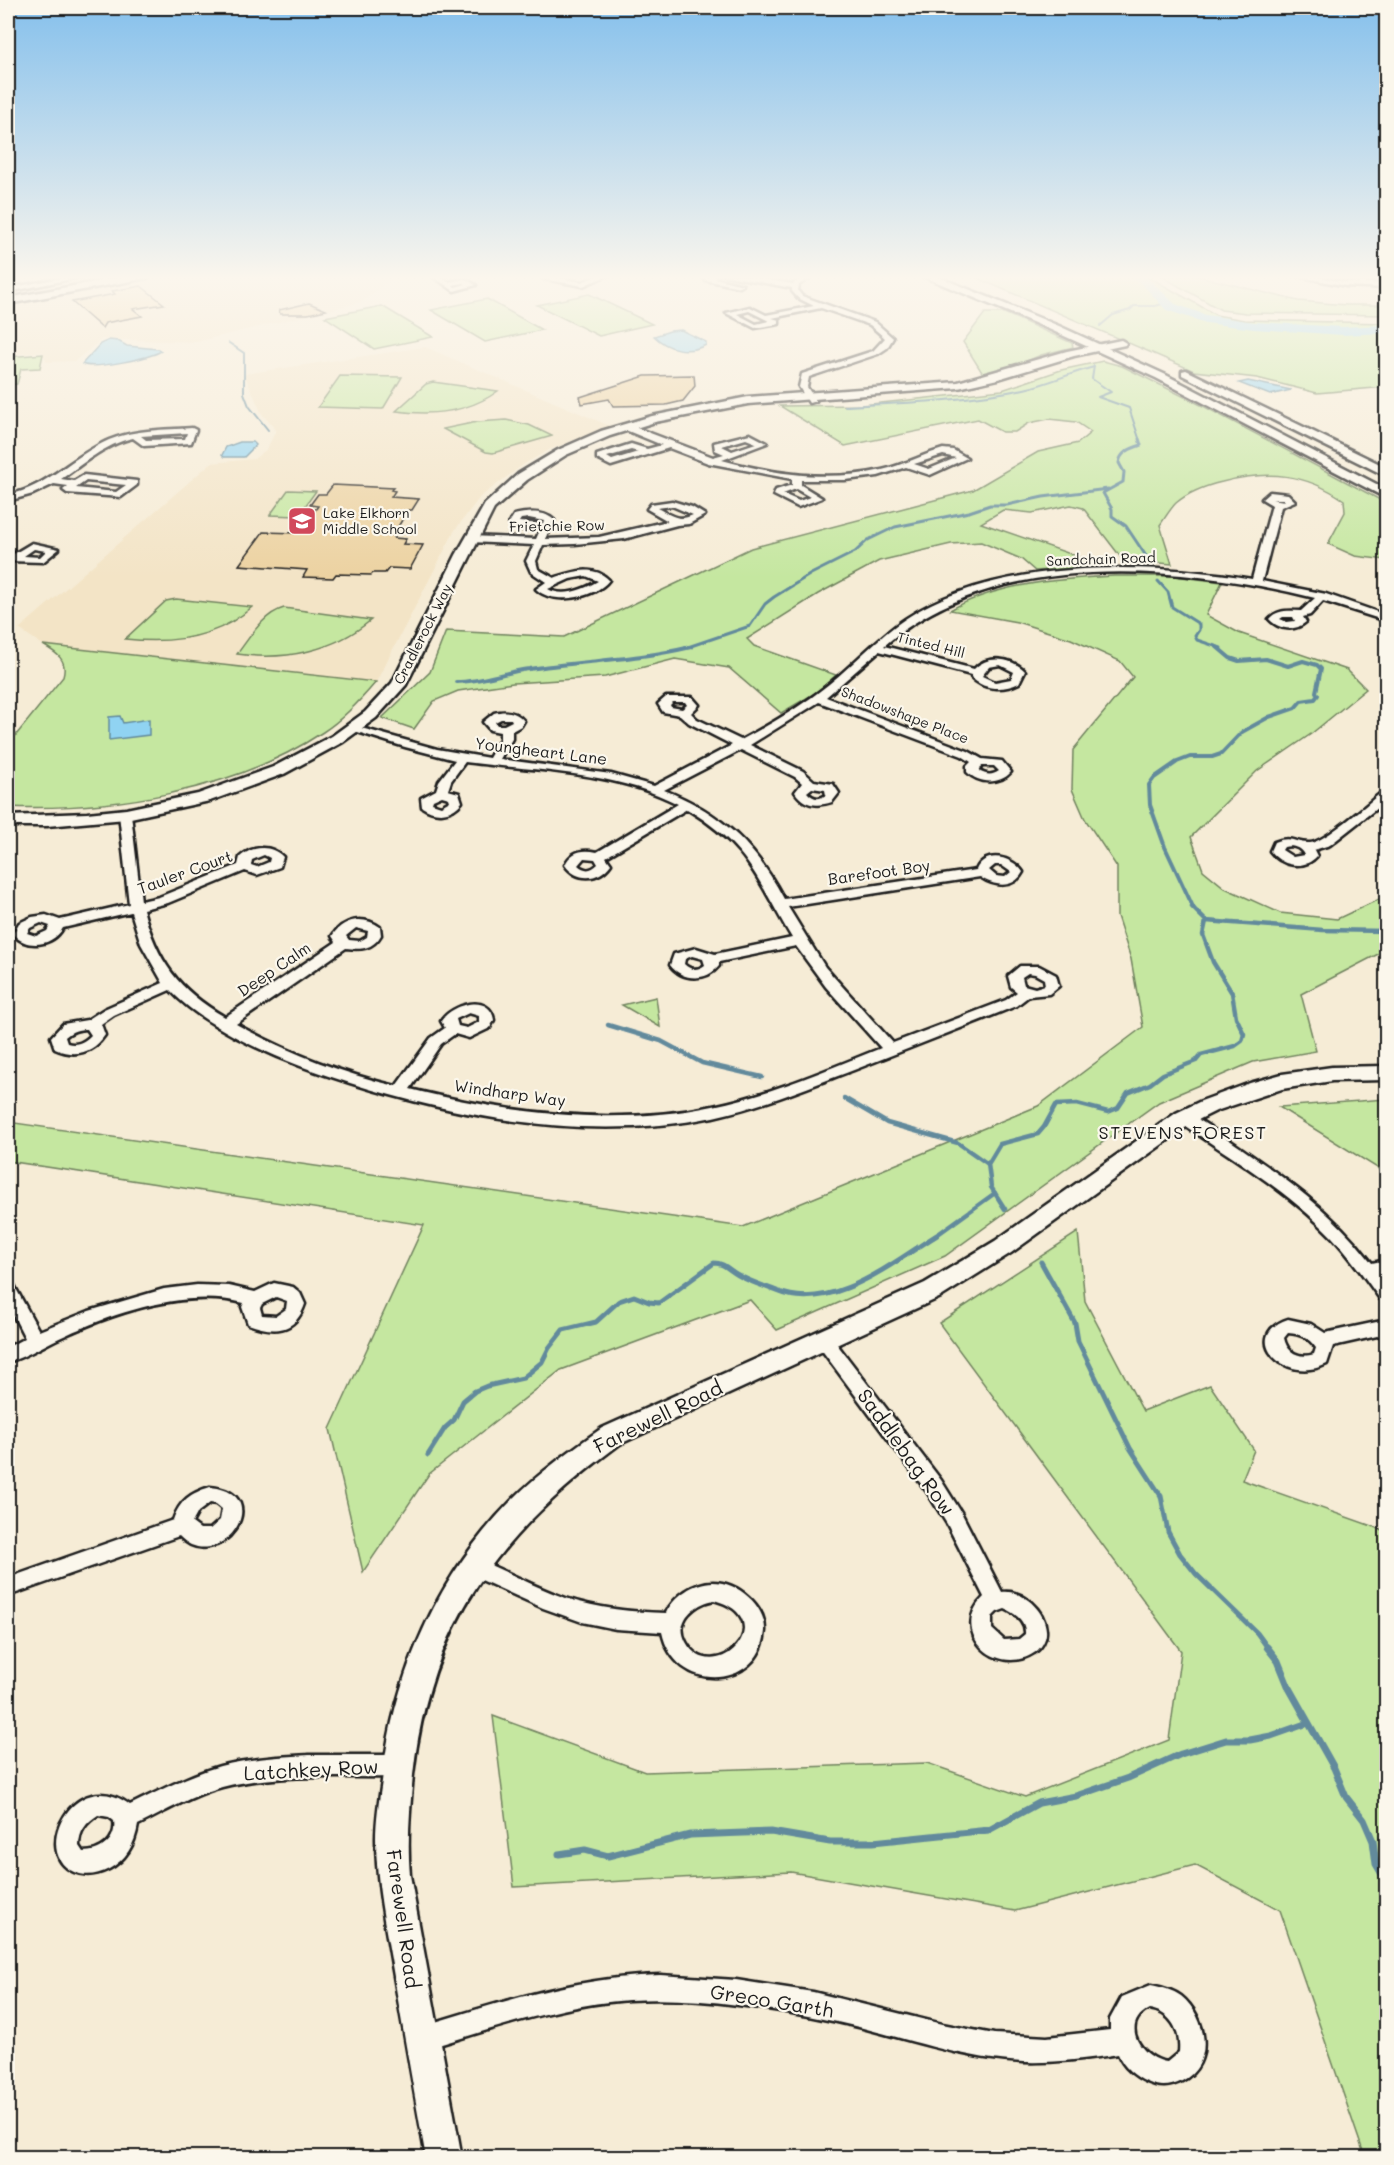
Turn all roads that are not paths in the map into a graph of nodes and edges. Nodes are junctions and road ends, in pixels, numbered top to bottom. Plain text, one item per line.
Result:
1 (806, 376) edge
2 (1024, 376) edge
3 (1157, 376) edge
4 (1192, 376) edge
5 (810, 398) junction
6 (626, 427) junction
7 (134, 435) junction
8 (668, 446) junction
9 (647, 452) dead end
10 (732, 454) dead end
11 (711, 461) junction
12 (907, 465) junction
13 (1386, 472) edge
14 (52, 481) junction
15 (76, 484) junction
16 (1386, 494) edge
17 (8, 498) edge
18 (1277, 504) dead end
19 (676, 522) dead end
20 (546, 527) dead end
21 (471, 539) junction
22 (539, 542) junction
23 (553, 582) junction
24 (1256, 583) junction
25 (1322, 597) junction
26 (1298, 616) dead end
27 (1386, 617) edge
28 (877, 647) junction
29 (977, 673) dead end
30 (819, 698) junction
31 (683, 712) dead end
32 (354, 729) junction
33 (506, 729) dead end
34 (739, 744) junction
35 (463, 758) junction
36 (493, 761) junction
37 (980, 762) dead end
38 (810, 784) dead end
39 (657, 789) junction
40 (441, 792) dead end
41 (1386, 795) edge
42 (686, 805) junction
43 (125, 814) junction
44 (8, 821) edge
45 (1307, 848) dead end
46 (599, 856) dead end
47 (245, 867) dead end
48 (983, 873) dead end
49 (779, 904) junction
50 (136, 907) junction
51 (57, 925) dead end
52 (799, 941) junction
53 (344, 944) dead end
54 (712, 959) dead end
55 (172, 984) junction
56 (1027, 991) dead end
57 (225, 1024) junction
58 (90, 1025) dead end
59 (453, 1029) dead end
60 (890, 1049) junction
61 (1386, 1073) edge
62 (400, 1092) junction
63 (1184, 1118) junction
64 (1386, 1266) edge
65 (1369, 1270) junction
66 (8, 1290) edge
67 (1386, 1294) edge
68 (256, 1299) dead end
69 (1386, 1327) edge
70 (35, 1340) junction
71 (824, 1340) junction
72 (1322, 1341) dead end
73 (8, 1355) edge
74 (182, 1526) dead end
75 (474, 1567) junction
76 (8, 1587) edge
77 (996, 1601) dead end
78 (672, 1623) dead end
79 (397, 1766) junction
80 (126, 1819) dead end
81 (422, 2038) junction
82 (1124, 2041) dead end
83 (444, 2157) edge

1 - 5 street
2 - 5 street, Cradlerock Way
3 - 16 main road
4 - 13 main road
5 - 6 street, Cradlerock Way
6 - 8 street
6 - 21 street, Cradlerock Way
7 - 7 street
7 - 14 street
8 - 9 street
8 - 11 street
10 - 11 street
11 - 12 street
12 - 12 street
14 - 15 street
14 - 17 street
15 - 15 street
18 - 24 street
19 - 22 street, Frietchie Row
20 - 22 street
21 - 22 street, Frietchie Row
21 - 32 street, Cradlerock Way
22 - 23 street
23 - 23 street
24 - 25 street, Sandchain Road
24 - 28 street, Sandchain Road
25 - 26 street
25 - 27 street, Sandchain Road
28 - 29 street, Tinted Hill
28 - 30 street, Sandchain Road
30 - 34 street, Sandchain Road
30 - 37 street, Shadowshape Place
31 - 34 street
32 - 35 street, Youngheart Lane
32 - 43 street, Cradlerock Way
33 - 36 street
34 - 38 street
34 - 39 street, Sandchain Road
35 - 36 street, Youngheart Lane
35 - 40 street
36 - 39 street, Youngheart Lane
39 - 42 street, Youngheart Lane
41 - 45 street
42 - 46 street
42 - 49 street, Youngheart Lane
43 - 44 street, Cradlerock Way
43 - 50 street, Windharp Way
47 - 50 street, Tauler Court
48 - 49 street, Barefoot Boy
49 - 52 street, Youngheart Lane
50 - 51 street, Tauler Court
50 - 55 street, Windharp Way
52 - 54 street
52 - 60 street, Youngheart Lane
53 - 57 street, Deep Calm
55 - 57 street, Windharp Way
55 - 58 street
56 - 60 street, Windharp Way
57 - 62 street, Windharp Way
59 - 62 street
60 - 62 street, Windharp Way
61 - 63 street, Farewell Road
63 - 65 street
63 - 71 street, Farewell Road
64 - 65 street
65 - 67 street
66 - 70 street
68 - 70 street
69 - 72 street
70 - 73 street
71 - 75 street, Farewell Road
71 - 77 street, Saddlebag Row
74 - 76 street
75 - 78 street
75 - 79 street, Farewell Road
79 - 80 street, Latchkey Row
79 - 81 street, Farewell Road
81 - 82 street, Greco Garth
81 - 83 street, Farewell Road

